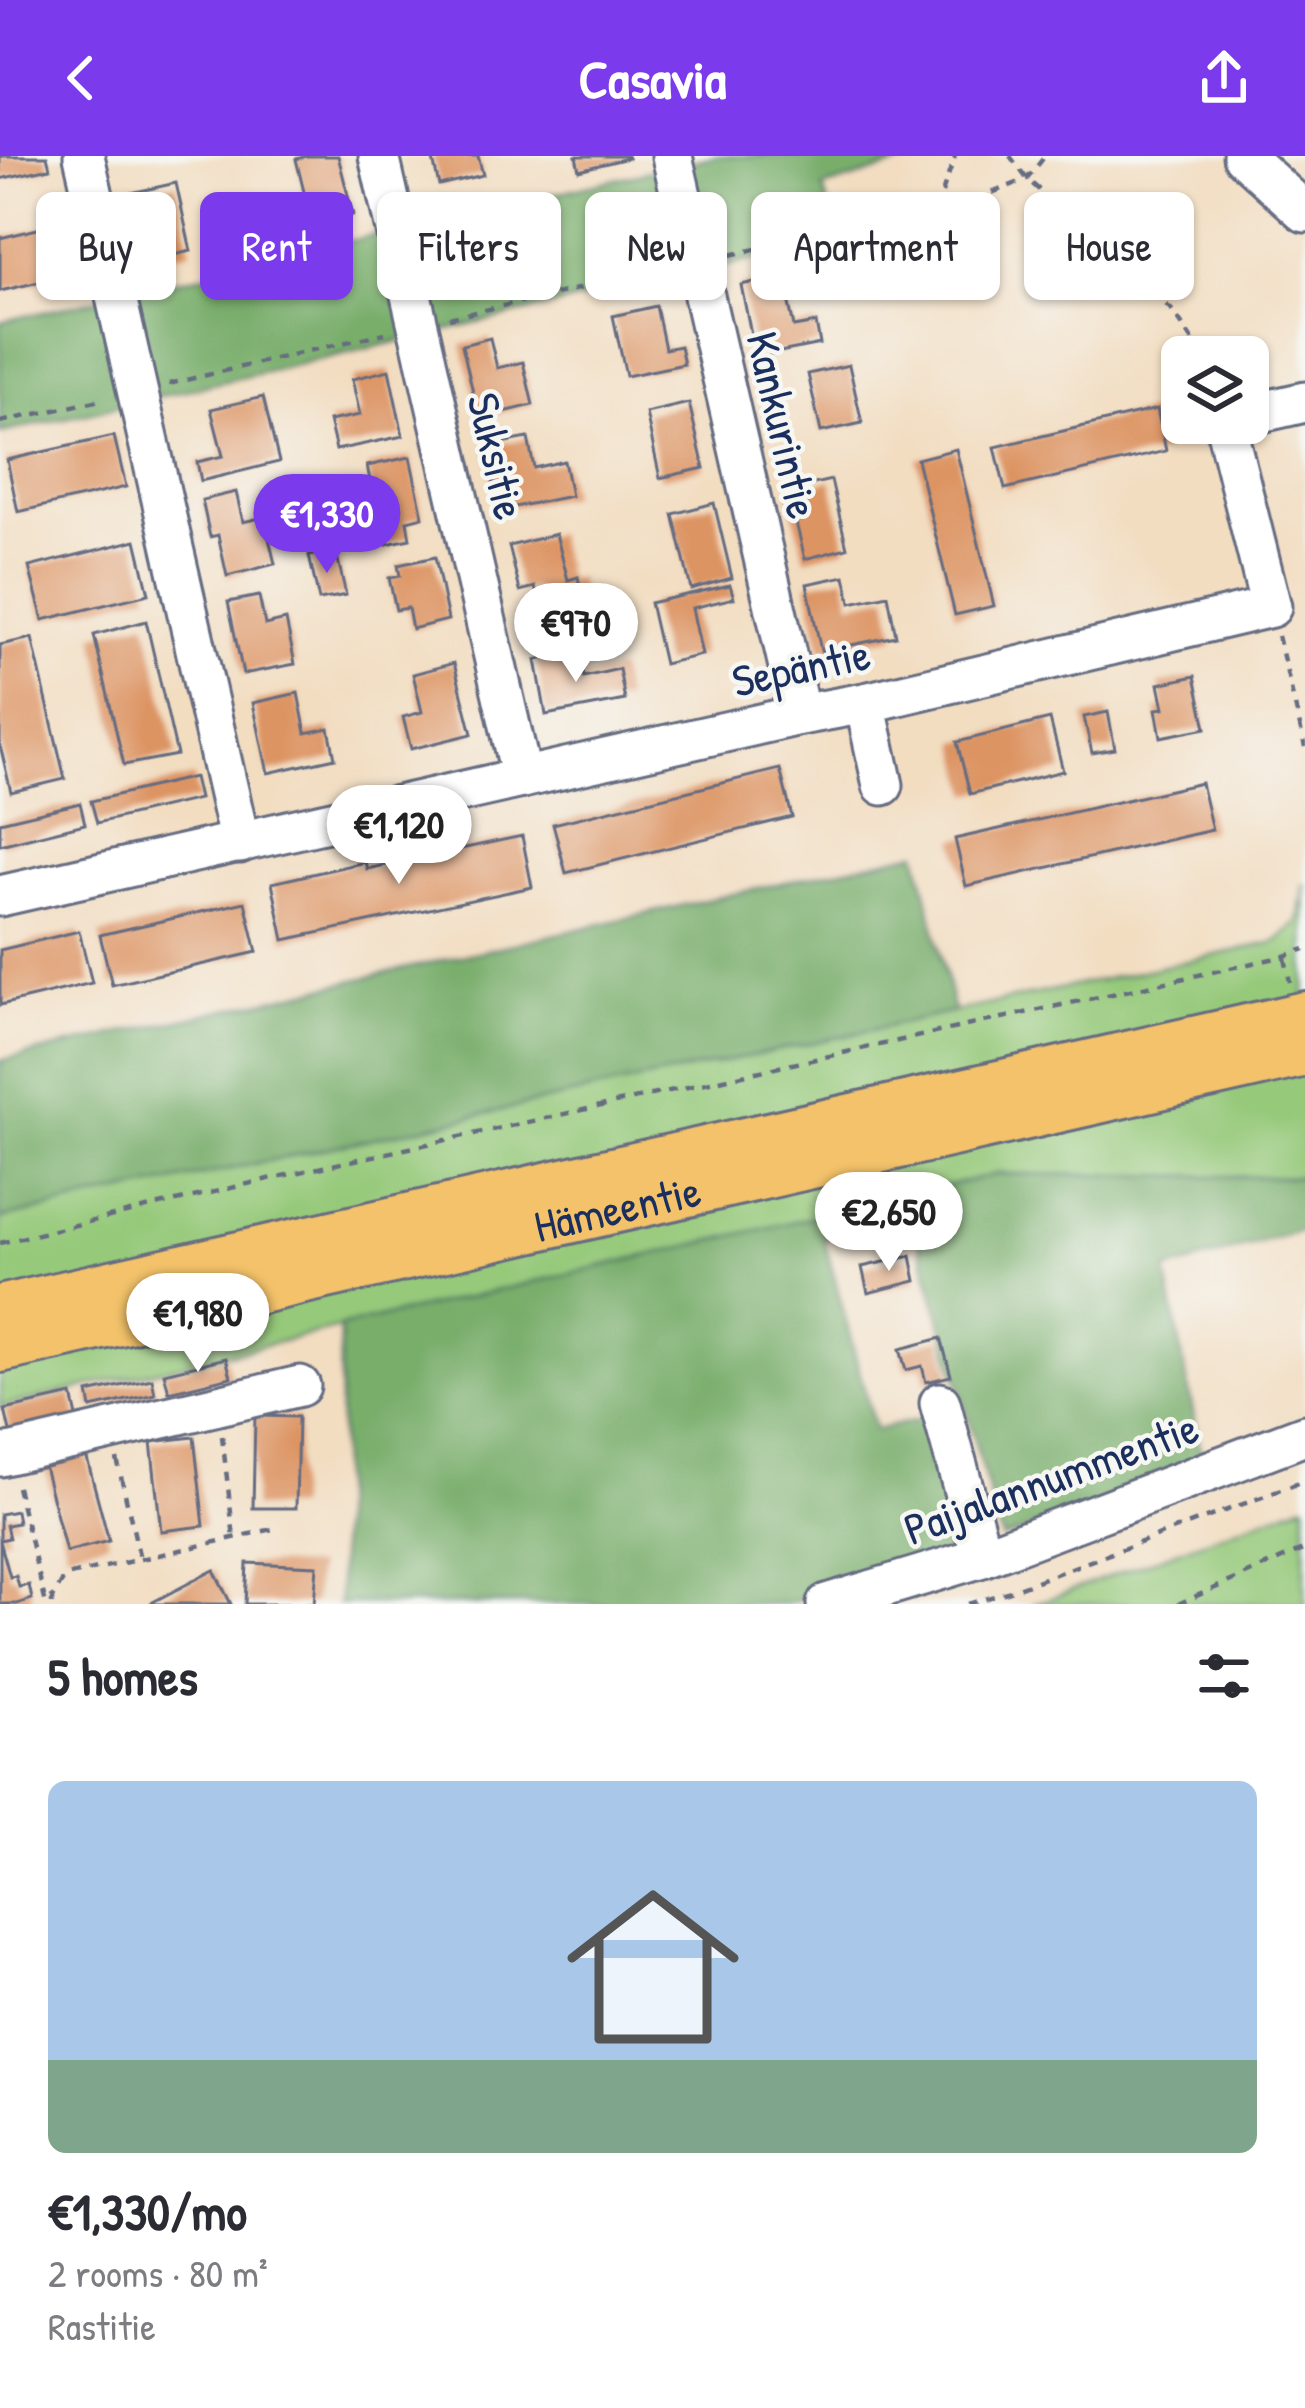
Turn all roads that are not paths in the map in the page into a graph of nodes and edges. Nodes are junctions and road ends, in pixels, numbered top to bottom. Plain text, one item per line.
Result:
1 (84, 156) edge
2 (379, 156) edge
3 (672, 156) edge
4 (1244, 156) edge
5 (1305, 212) edge
6 (1305, 402) edge
7 (1269, 410) edge
8 (1230, 444) edge
9 (866, 704) junction
10 (800, 715) junction
11 (521, 778) junction
12 (884, 785) dead end
13 (240, 843) junction
14 (0, 896) edge
15 (1299, 1005) edge
16 (1305, 1052) edge
17 (0, 1310) edge
18 (0, 1348) edge
19 (300, 1386) dead end
20 (940, 1403) dead end
21 (1305, 1435) edge
22 (4, 1455) edge
23 (982, 1557) junction
24 (827, 1604) edge

1 - 13 street
2 - 11 street, Suksitie
3 - 10 street, Kankurintie
4 - 5 street
6 - 7 street
8 - 9 street, Sepäntie
9 - 10 street, Sepäntie
9 - 12 street
10 - 11 street, Sepäntie
11 - 13 street, Sepäntie
13 - 14 street, Sepäntie
15 - 17 main road, Hämeentie
16 - 18 main road, Hämeentie
19 - 22 street
20 - 23 street
21 - 23 street, Paijalannummentie
23 - 24 street, Paijalannummentie

